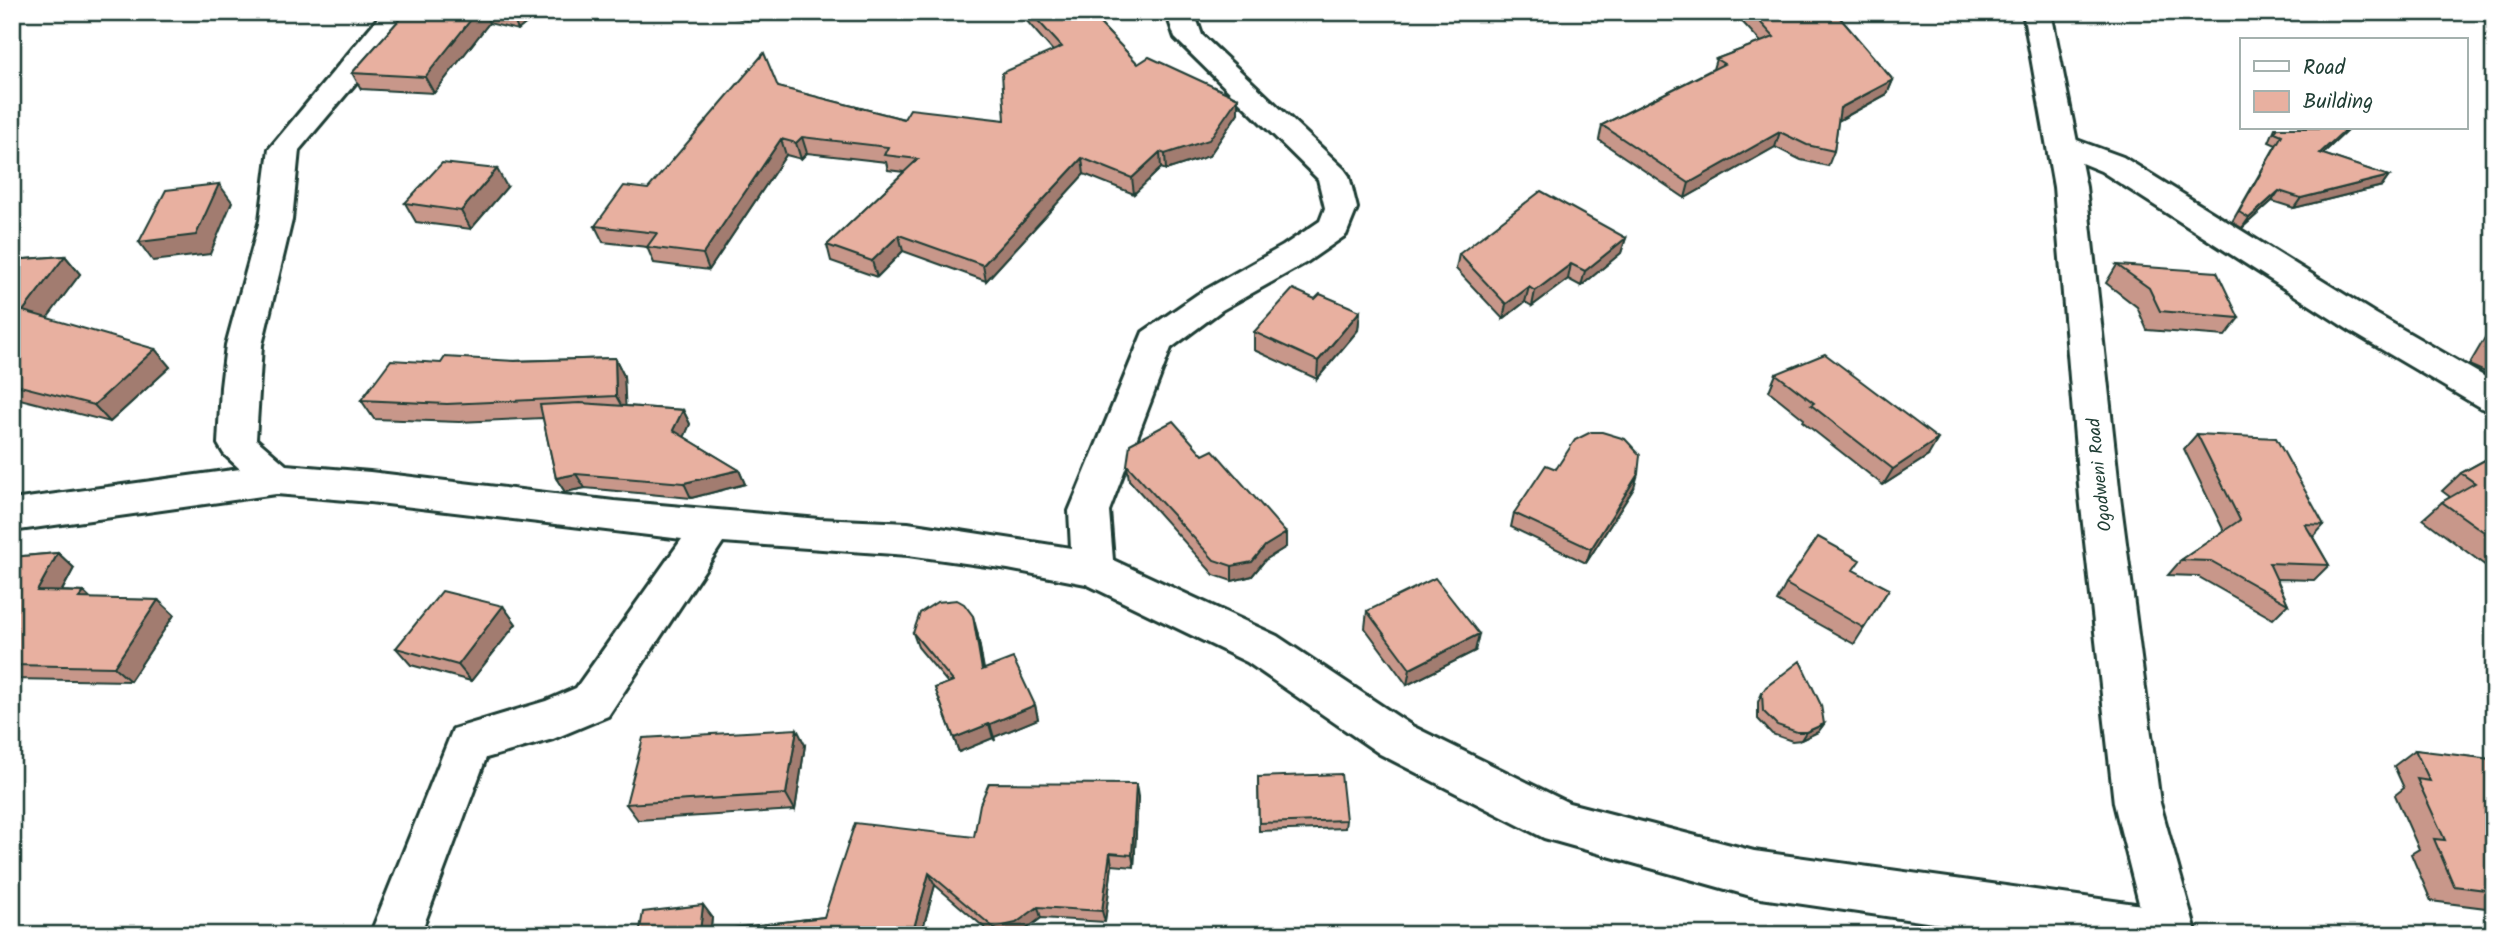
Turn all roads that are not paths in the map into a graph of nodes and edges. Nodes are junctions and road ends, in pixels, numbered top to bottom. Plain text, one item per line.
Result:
1 (397, 12) edge
2 (1180, 12) edge
3 (2037, 12) edge
4 (2063, 144) junction
5 (2494, 399) edge
6 (276, 479) junction
7 (12, 516) edge
8 (713, 526) junction
9 (1093, 569) junction
10 (2171, 934) edge
11 (395, 935) edge

1 - 6 street
2 - 9 street
3 - 4 street, Ogodweni Road
4 - 5 street
4 - 10 street, Ogodweni Road
6 - 7 street
6 - 8 street
8 - 9 street
8 - 11 street
9 - 10 street

